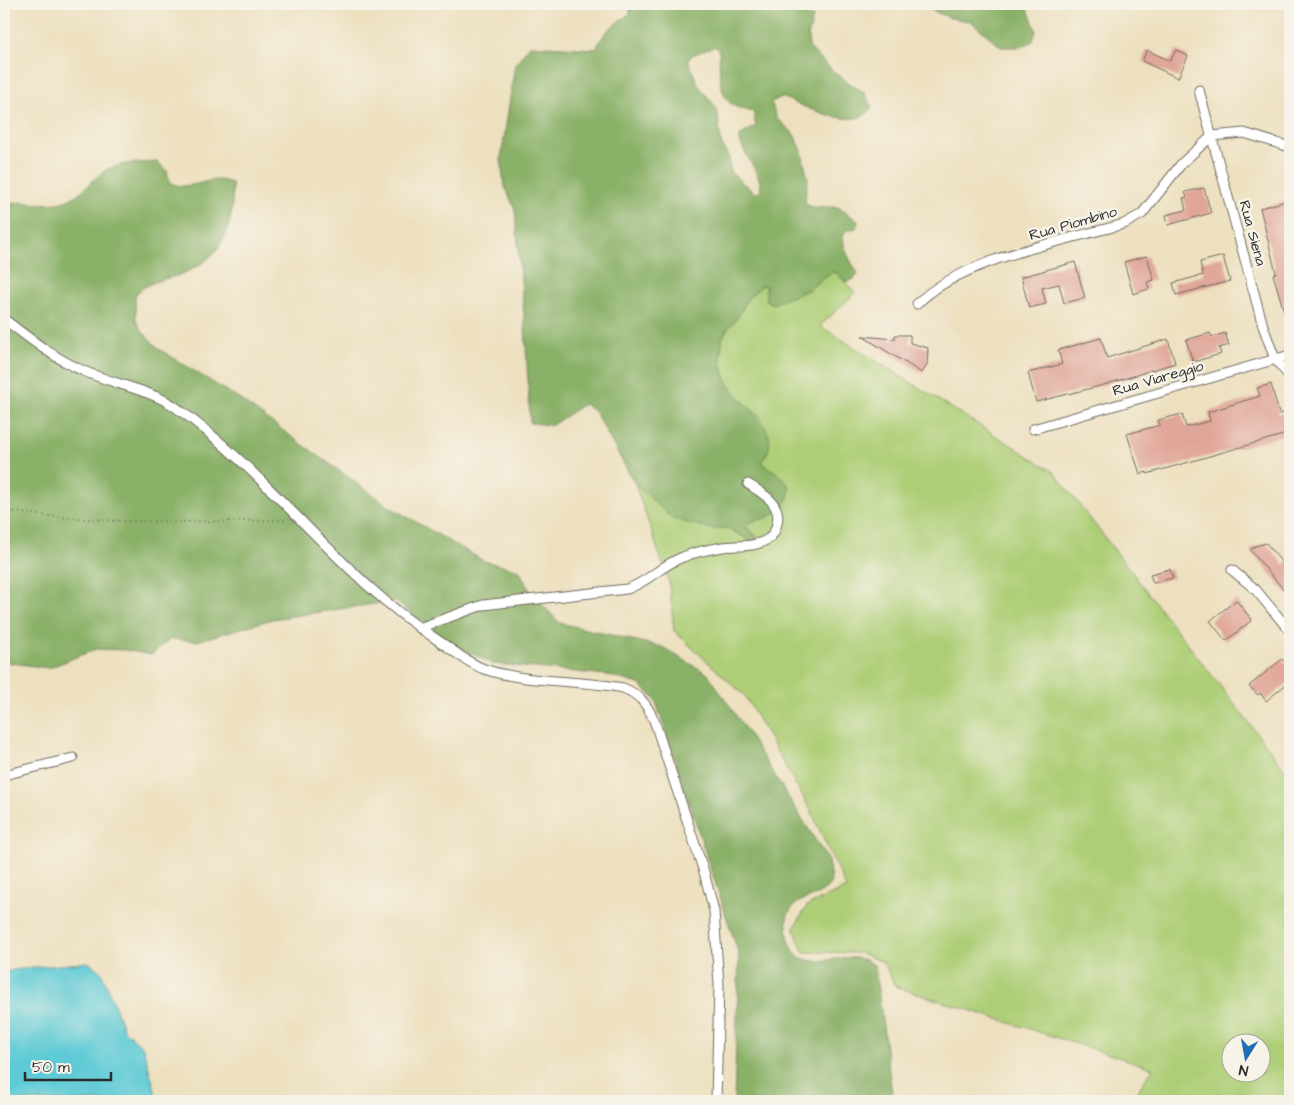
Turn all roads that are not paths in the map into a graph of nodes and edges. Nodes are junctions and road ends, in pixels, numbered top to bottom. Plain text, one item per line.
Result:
1 (1199, 90) dead end
2 (1212, 136) junction
3 (1290, 146) edge
4 (917, 304) dead end
5 (4, 319) edge
6 (1290, 355) edge
7 (1275, 359) junction
8 (1290, 377) edge
9 (1034, 429) dead end
10 (748, 484) dead end
11 (1232, 570) dead end
12 (419, 628) junction
13 (1290, 632) edge
14 (73, 758) dead end
15 (4, 775) edge
16 (716, 1101) edge

1 - 2 street, Rua Siena
2 - 3 street
2 - 4 street, Rua Piombino
2 - 7 street, Rua Siena
5 - 12 street
6 - 7 street, Rua Viareggio
7 - 8 street, Rua Siena
7 - 9 street, Rua Viareggio
10 - 12 street
11 - 13 street
12 - 16 street
14 - 15 street

